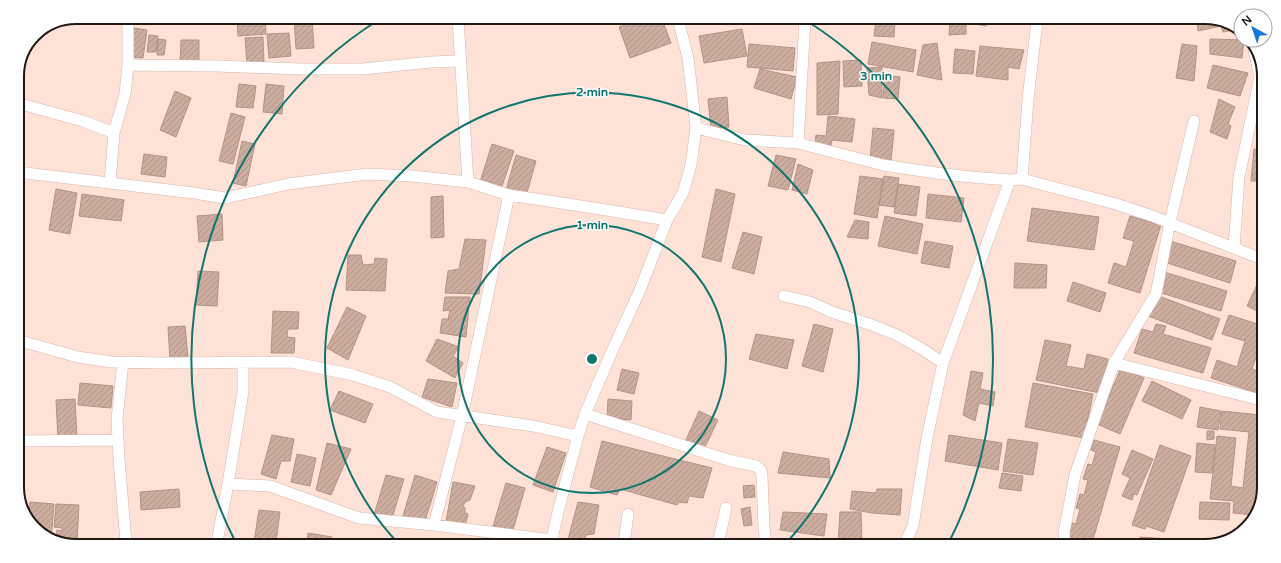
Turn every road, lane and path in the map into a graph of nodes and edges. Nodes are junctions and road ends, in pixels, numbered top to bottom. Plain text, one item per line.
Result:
1 (128, 24) edge
2 (458, 24) edge
3 (679, 24) edge
4 (806, 24) edge
5 (1037, 24) edge
6 (460, 61) junction
7 (128, 65) junction
8 (1257, 90) edge
9 (24, 106) edge
10 (1194, 121) dead end
11 (696, 128) junction
12 (114, 133) junction
13 (798, 143) junction
14 (24, 173) edge
15 (1016, 179) junction
16 (468, 182) junction
17 (110, 183) junction
18 (509, 195) junction
19 (667, 220) junction
20 (1170, 222) junction
21 (1234, 248) junction
22 (1257, 257) edge
23 (784, 296) dead end
24 (24, 342) edge
25 (123, 362) junction
26 (243, 362) junction
27 (943, 363) junction
28 (1114, 363) junction
29 (1257, 399) edge
30 (585, 414) junction
31 (462, 416) junction
32 (578, 436) junction
33 (118, 440) junction
34 (24, 442) edge
35 (228, 484) junction
36 (726, 508) dead end
37 (628, 514) dead end
38 (434, 525) junction
39 (126, 539) edge
40 (218, 539) edge
41 (531, 539) edge
42 (553, 539) edge
43 (625, 539) edge
44 (719, 539) edge
45 (765, 539) edge
46 (907, 539) edge
47 (1064, 539) edge

1 - 7 street
2 - 6 street
3 - 11 street
4 - 13 street
5 - 15 street
6 - 7 street
6 - 16 street
7 - 12 street
8 - 21 street
9 - 12 street
10 - 20 street
11 - 13 street
11 - 19 street
12 - 17 street
13 - 15 street
14 - 17 street
15 - 20 street
15 - 27 street
16 - 17 street
16 - 18 street
18 - 19 street
18 - 31 street
19 - 30 street
20 - 21 street
20 - 28 street
21 - 22 street
23 - 27 street
24 - 25 street
25 - 26 street
25 - 33 street
26 - 31 street
26 - 35 street
27 - 46 street
28 - 29 street
28 - 47 street
30 - 32 street
30 - 45 street
31 - 32 street
31 - 38 street
32 - 42 street
33 - 34 street
33 - 39 street
35 - 38 street
35 - 40 street
36 - 44 street
37 - 43 street
38 - 41 street

